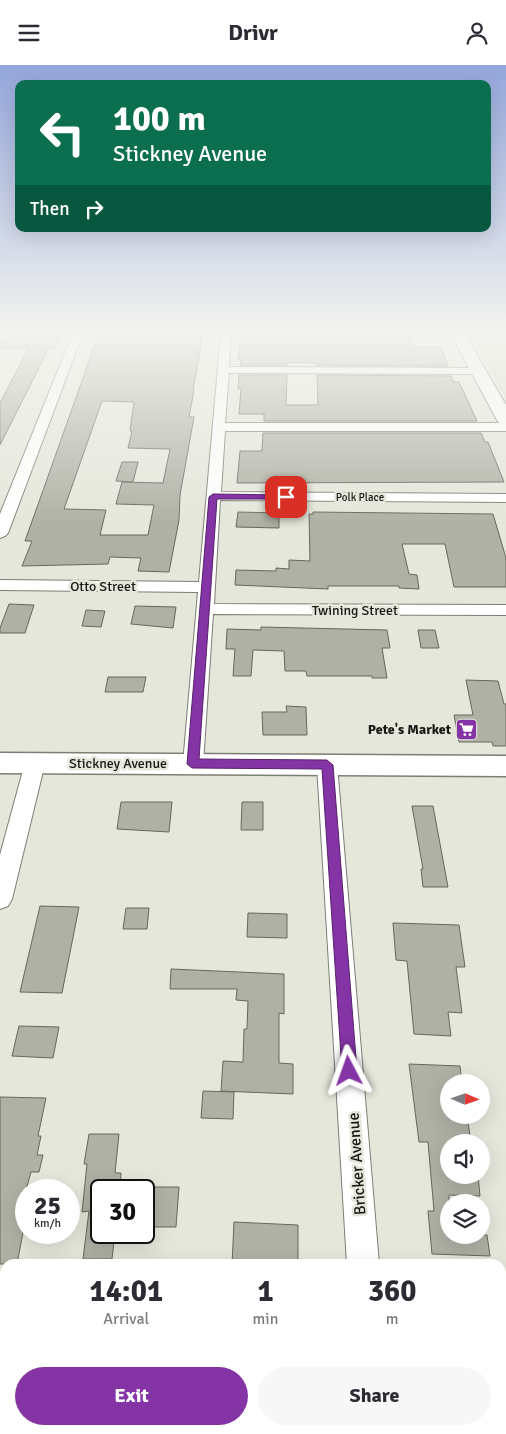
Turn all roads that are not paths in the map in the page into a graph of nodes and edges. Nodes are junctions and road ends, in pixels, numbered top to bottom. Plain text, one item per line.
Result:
1 (53, 397) edge
2 (221, 397) edge
3 (493, 397) edge
4 (506, 420) edge
5 (218, 427) junction
6 (506, 427) edge
7 (213, 497) junction
8 (506, 499) edge
9 (0, 533) edge
10 (0, 585) edge
11 (206, 587) junction
12 (204, 609) junction
13 (506, 610) edge
14 (0, 763) edge
15 (35, 763) junction
16 (192, 764) junction
17 (327, 765) junction
18 (506, 766) edge
19 (0, 899) edge
20 (364, 1259) edge

1 - 9 street
2 - 5 street
3 - 4 main road
5 - 6 street
5 - 7 street
7 - 8 street, Polk Place
7 - 11 street
10 - 11 street, Otto Street
11 - 12 street
12 - 13 street, Twining Street
12 - 16 street
14 - 15 street, Stickney Avenue
15 - 16 street, Stickney Avenue
15 - 19 street
16 - 17 street, Stickney Avenue
17 - 18 street, Stickney Avenue
17 - 20 street, Bricker Avenue

